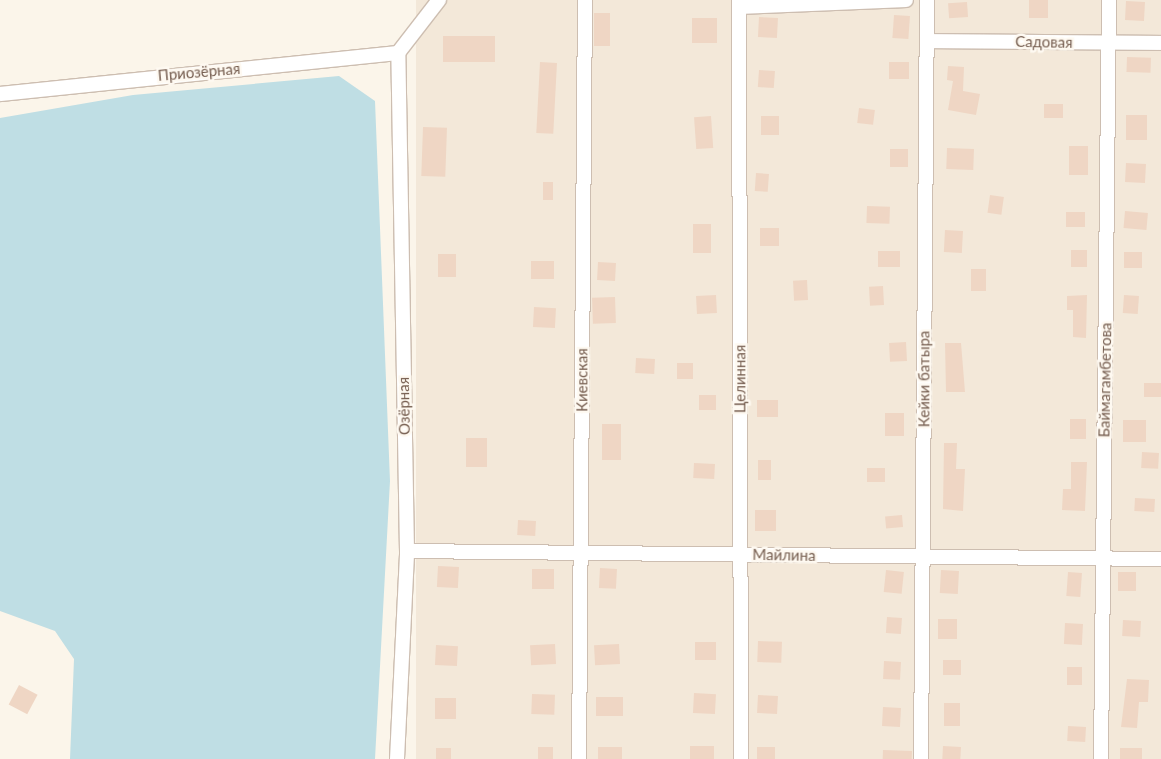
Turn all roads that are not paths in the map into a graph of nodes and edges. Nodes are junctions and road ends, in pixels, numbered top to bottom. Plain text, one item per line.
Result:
1 (439, 0) edge
2 (585, 0) edge
3 (906, 0) edge
4 (927, 0) edge
5 (1109, 0) edge
6 (739, 3) edge
7 (927, 41) junction
8 (1108, 43) junction
9 (1161, 43) edge
10 (398, 53) junction
11 (0, 94) edge
12 (406, 551) junction
13 (581, 553) junction
14 (741, 554) junction
15 (923, 556) junction
16 (1103, 558) junction
17 (1161, 559) edge
18 (397, 759) edge
19 (579, 759) edge
20 (741, 759) edge
21 (921, 759) edge
22 (1101, 759) edge

1 - 10 street
2 - 13 street, Киевская
3 - 6 street
4 - 7 street, Кейки батыра
5 - 8 street, Баймагамбетова
6 - 14 street, Целинная
7 - 8 street, Садовая
7 - 15 street, Кейки батыра
8 - 9 street, Садовая
8 - 16 street, Баймагамбетова
10 - 11 street, Приозёрная
10 - 12 street, Озёрная
12 - 13 street, Майлина
12 - 18 street, Озёрная
13 - 14 street, Майлина
13 - 19 street, Киевская
14 - 15 street, Майлина
14 - 20 street, Целинная
15 - 16 street, Майлина
15 - 21 street, Кейки батыра
16 - 17 street, Майлина
16 - 22 street, Баймагамбетова

